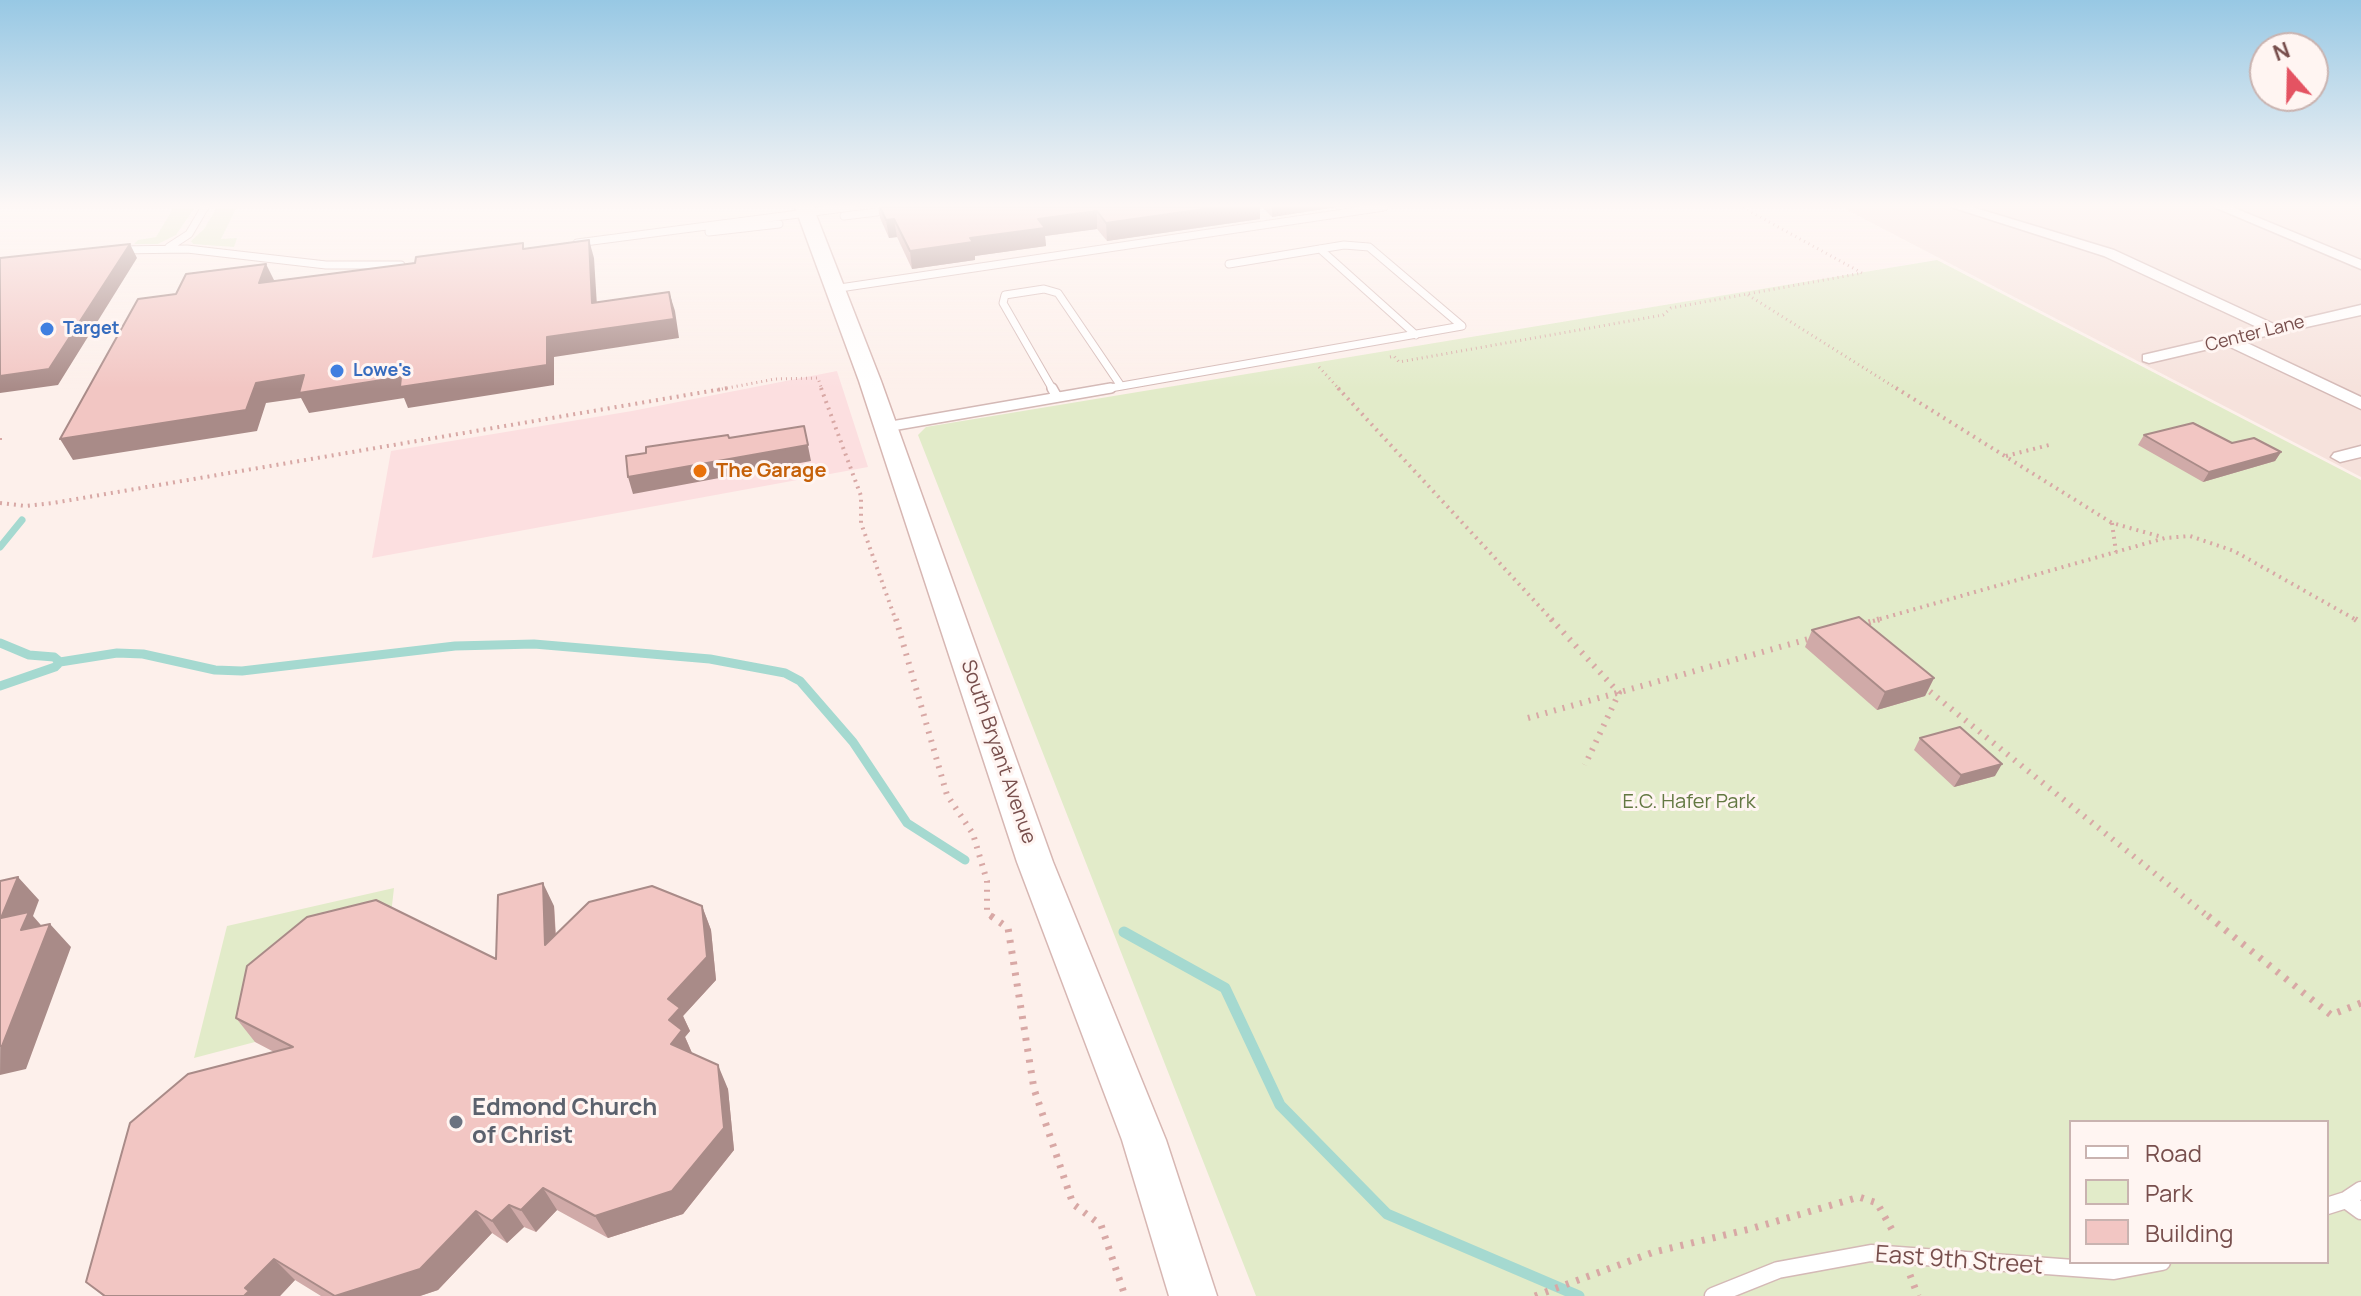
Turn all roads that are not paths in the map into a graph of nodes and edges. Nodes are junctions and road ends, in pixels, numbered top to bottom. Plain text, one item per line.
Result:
1 (825, 267) edge
2 (978, 267) edge
3 (1341, 267) edge
4 (1393, 267) edge
5 (2140, 267) edge
6 (833, 289) junction
7 (2361, 310) edge
8 (2273, 329) junction
9 (1416, 335) junction
10 (2230, 341) junction
11 (2149, 358) dead end
12 (1121, 386) junction
13 (1057, 397) junction
14 (2361, 404) edge
15 (886, 427) junction
16 (2361, 451) edge
17 (2340, 457) dead end
18 (2354, 1195) edge
19 (2329, 1205) edge
20 (2361, 1211) edge
21 (2151, 1264) edge
22 (1193, 1296) edge
23 (1713, 1296) edge

1 - 6 main road, South Bryant Avenue
2 - 6 lane
3 - 9 lane
4 - 9 lane
5 - 8 street
6 - 15 main road, South Bryant Avenue
7 - 8 street, Center Lane
8 - 10 street, Center Lane
9 - 12 lane
10 - 11 street, Center Lane
10 - 14 street
12 - 13 lane
12 - 13 lane
13 - 15 lane
15 - 22 main road, South Bryant Avenue
16 - 17 street
18 - 19 lane
18 - 20 lane
21 - 23 lane, East 9th Street

